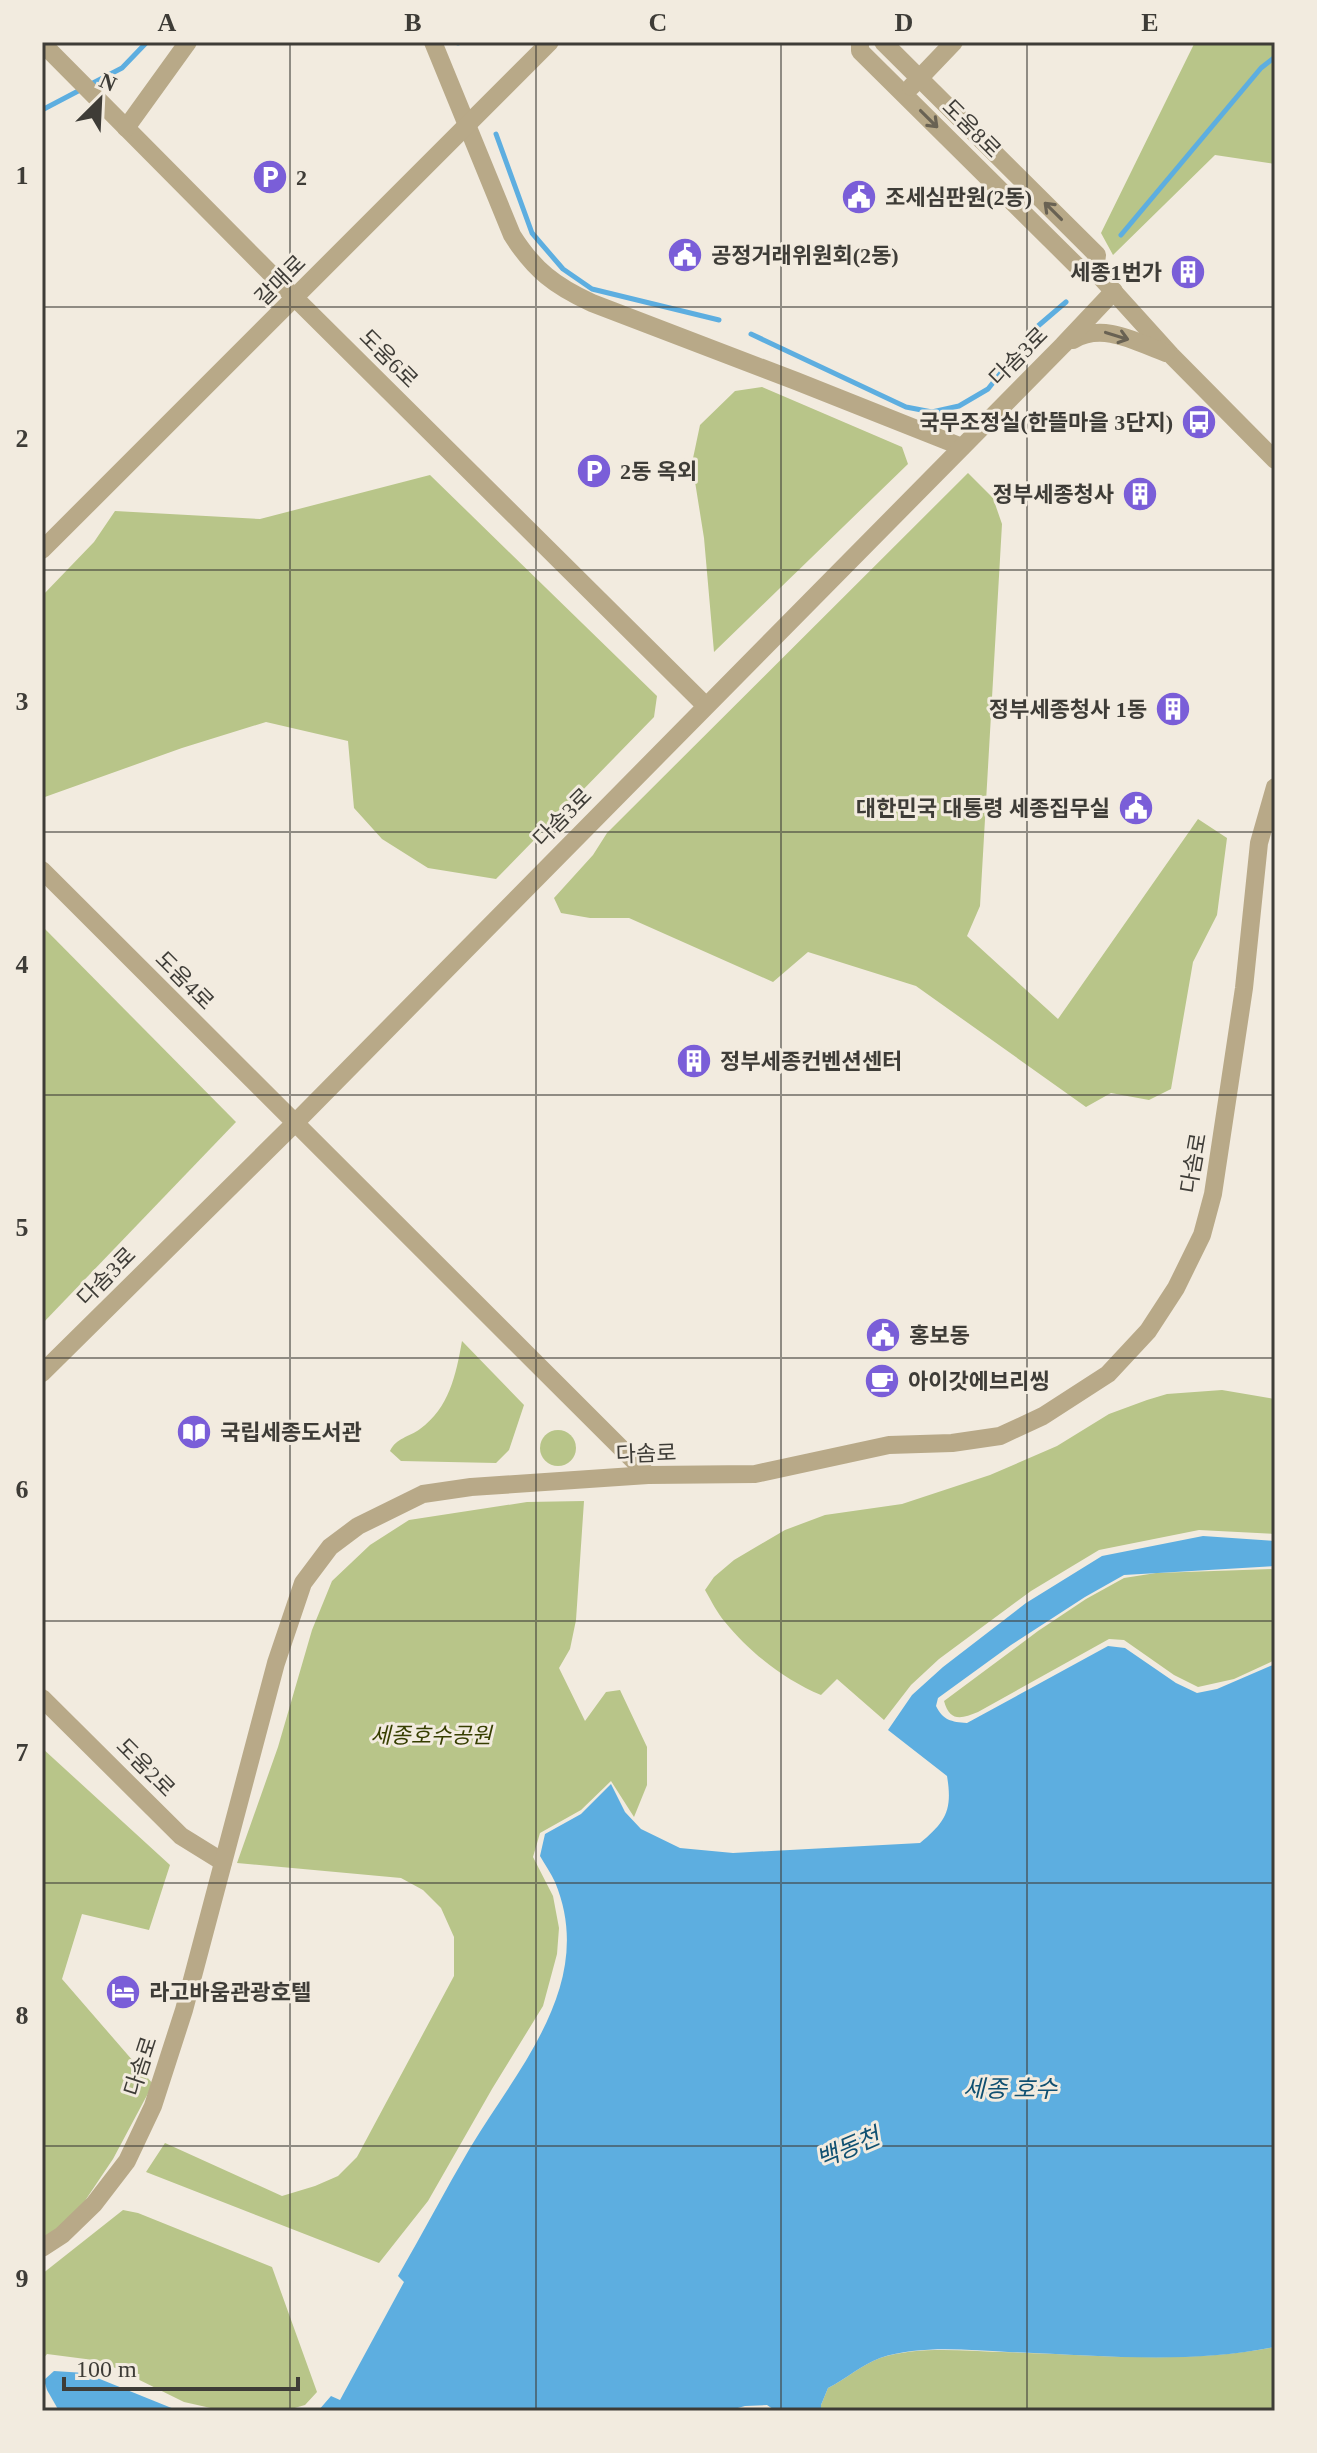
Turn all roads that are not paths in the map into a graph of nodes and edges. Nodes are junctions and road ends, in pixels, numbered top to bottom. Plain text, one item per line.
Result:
1 (188, 42) edge
2 (433, 42) edge
3 (550, 42) edge
4 (860, 42) edge
5 (883, 42) edge
6 (954, 42) edge
7 (42, 43) edge
8 (919, 79) junction
9 (904, 95) junction
10 (468, 123) junction
11 (126, 128) junction
12 (1095, 271) junction
13 (1114, 291) junction
14 (295, 298) junction
15 (1063, 345) junction
16 (1171, 355) junction
17 (962, 447) junction
18 (1275, 460) edge
19 (42, 550) edge
20 (705, 705) junction
21 (1275, 787) edge
22 (42, 870) edge
23 (294, 1124) junction
24 (42, 1373) edge
25 (648, 1475) junction
26 (42, 1698) edge
27 (223, 1862) junction
28 (42, 2248) edge

1 - 11 street
2 - 10 street
3 - 10 street, 갈매로
4 - 9 street, 도움8로
5 - 8 street, 도움8로
6 - 8 street
7 - 11 street, 도움6로
8 - 9 street
12 -> 8 street, 도움8로
9 -> 12 street, 도움8로
10 - 14 street, 갈매로
10 - 17 street
11 - 14 street, 도움6로
12 - 13 street, 도움8로
13 - 15 street, 다솜3로
13 - 16 street, 도움8로
14 - 19 street, 갈매로
14 - 20 street, 도움6로
15 -> 16 street
15 - 17 street, 다솜3로
16 - 18 street, 도움8로
17 - 20 street, 다솜3로
20 - 23 street, 다솜3로
21 - 25 street, 다솜로
22 - 23 street, 도움4로
23 - 24 street, 다솜3로
23 - 25 street, 도움4로
25 - 27 street, 다솜로
26 - 27 street, 도움2로
27 - 28 street, 다솜로

